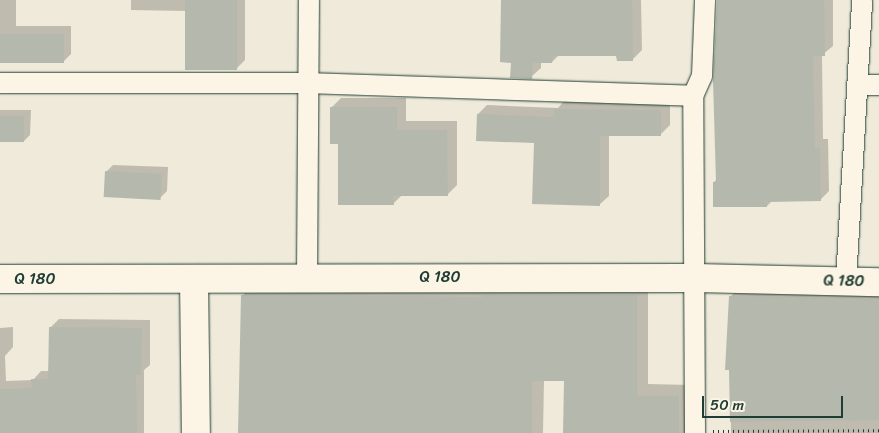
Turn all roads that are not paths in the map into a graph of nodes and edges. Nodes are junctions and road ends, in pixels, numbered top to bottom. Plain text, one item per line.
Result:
1 (309, 0) edge
2 (705, 0) edge
3 (862, 0) edge
4 (0, 83) edge
5 (306, 83) junction
6 (858, 85) junction
7 (879, 85) edge
8 (693, 96) junction
9 (307, 277) junction
10 (696, 278) junction
11 (0, 279) edge
12 (194, 279) junction
13 (846, 281) junction
14 (879, 282) edge
15 (695, 432) edge
16 (196, 433) edge

1 - 5 street
2 - 8 street
3 - 6 street
4 - 5 street
5 - 8 street
5 - 9 street
6 - 7 street
6 - 13 street
8 - 10 street
9 - 10 street, Q 180
9 - 12 street, Q 180
10 - 13 street, Q 180
10 - 15 street
11 - 12 street, Q 180
12 - 16 street
13 - 14 street, Q 180

